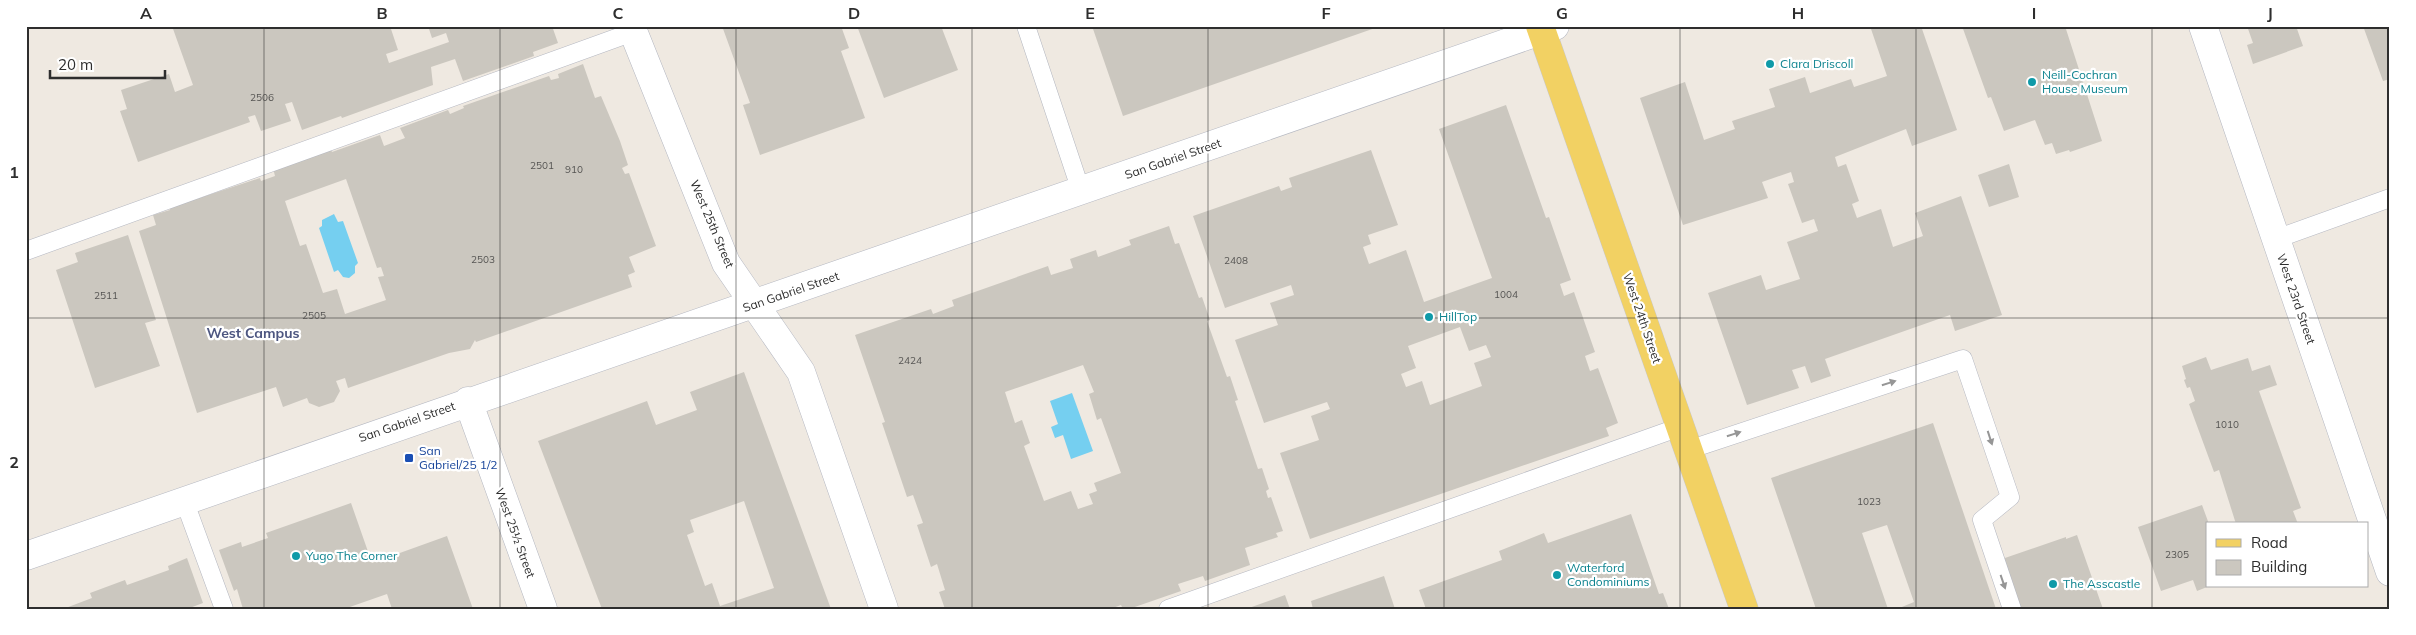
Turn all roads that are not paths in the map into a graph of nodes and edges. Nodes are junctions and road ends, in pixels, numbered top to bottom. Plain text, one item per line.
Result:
1 (1026, 26) edge
2 (2203, 26) edge
3 (1546, 28) edge
4 (632, 29) edge
5 (1081, 191) junction
6 (2390, 198) edge
7 (2276, 239) junction
8 (26, 251) edge
9 (753, 305) junction
10 (468, 401) junction
11 (1684, 438) junction
12 (184, 500) junction
13 (26, 556) edge
14 (2390, 572) edge
15 (224, 609) edge
16 (543, 609) edge
17 (884, 609) edge
18 (1168, 609) edge
19 (1744, 609) edge
20 (2012, 609) edge

1 - 5 lane
2 - 7 street, West 23rd Street
3 - 5 street, San Gabriel Street
3 - 11 main road, West 24th Street
4 - 8 lane
4 - 9 street, West 25th Street
5 - 9 street, San Gabriel Street
6 - 7 lane
7 - 14 street, West 23rd Street
9 - 10 street, San Gabriel Street
9 - 17 street, West 25th Street
10 - 12 street, San Gabriel Street
10 - 16 street, West 25½ Street
11 - 18 lane
11 - 19 main road, West 24th Street
11 -> 20 lane
12 - 13 street, San Gabriel Street
12 - 15 lane

